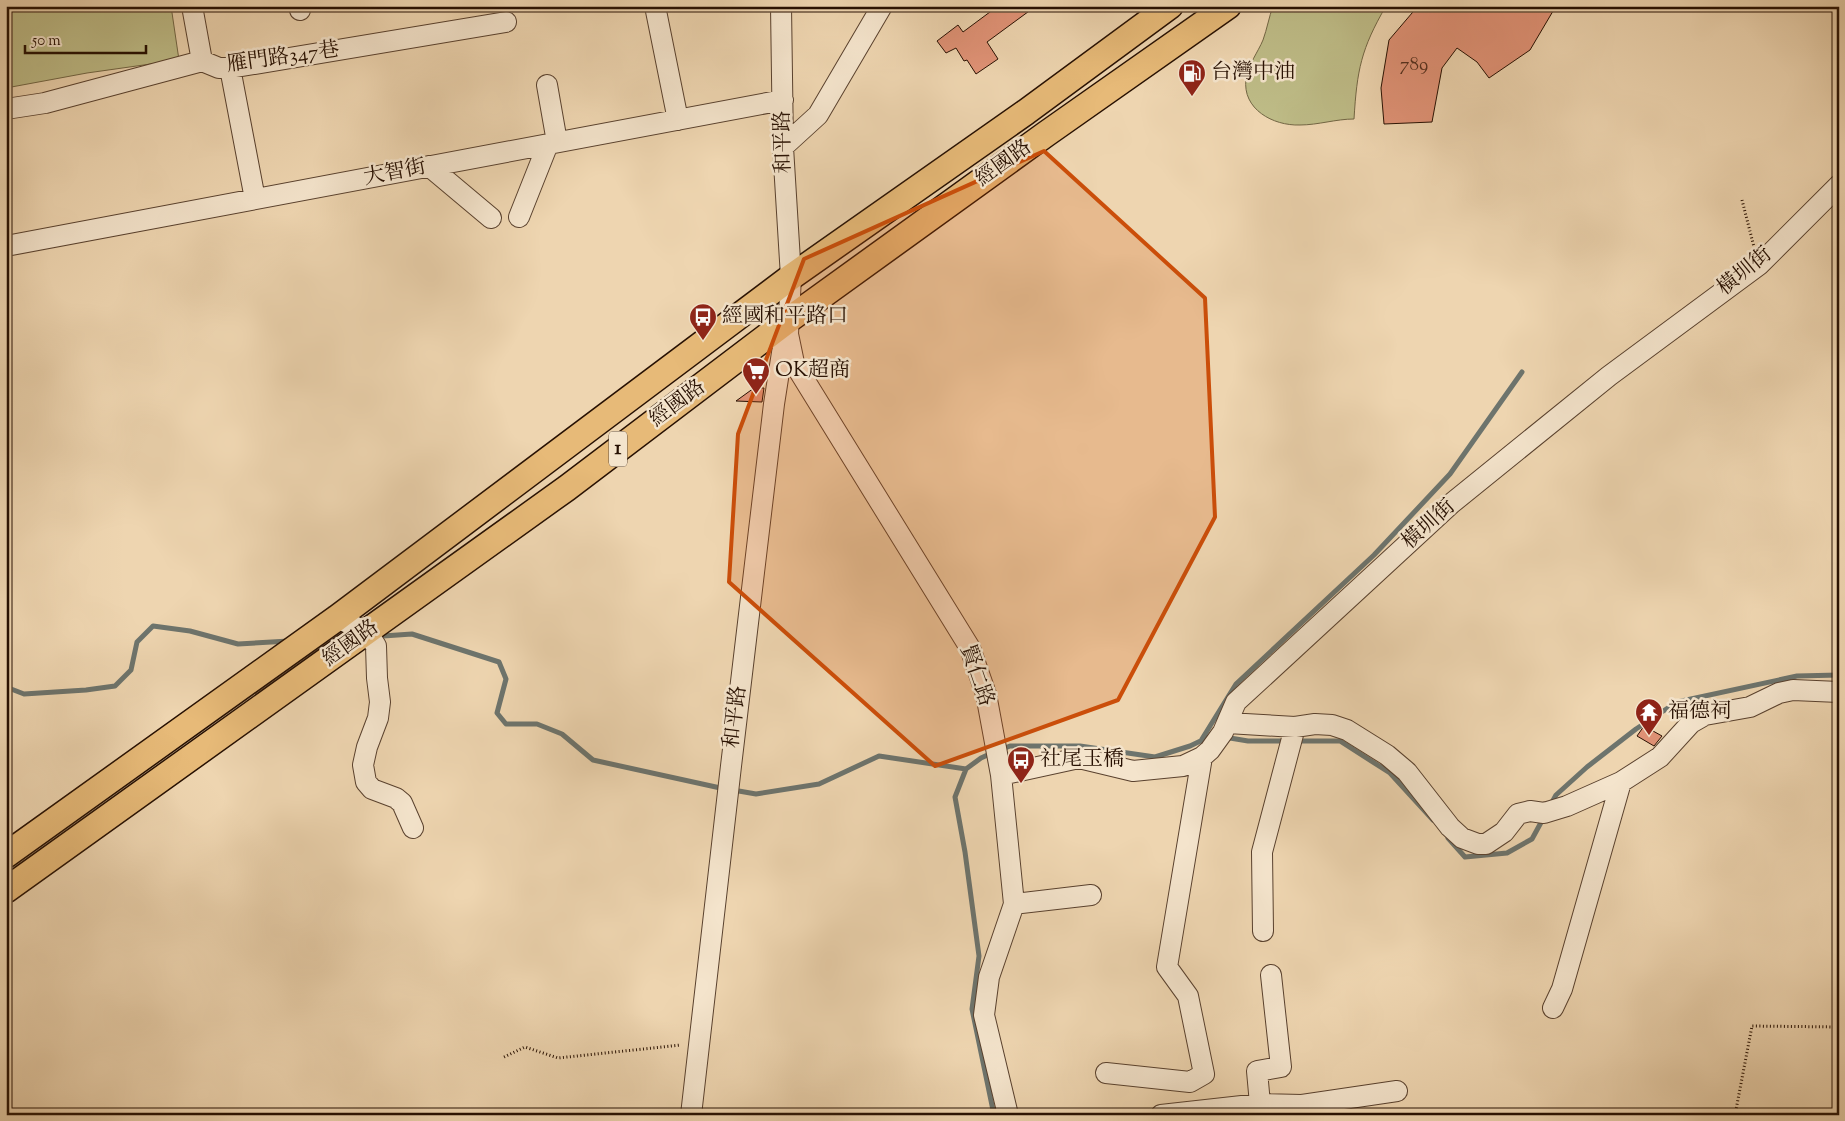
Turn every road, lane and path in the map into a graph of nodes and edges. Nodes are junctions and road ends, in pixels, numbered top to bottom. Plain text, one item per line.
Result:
1 (192, 6) edge
2 (655, 6) edge
3 (781, 6) edge
4 (882, 6) edge
5 (1170, 6) edge
6 (1228, 6) edge
7 (506, 22) dead end
8 (202, 61) junction
9 (230, 68) junction
10 (547, 85) dead end
11 (783, 100) junction
12 (6, 109) edge
13 (678, 120) junction
14 (553, 143) junction
15 (783, 147) junction
16 (429, 166) junction
17 (1839, 185) edge
18 (255, 199) junction
19 (1742, 200) dead end
20 (519, 217) dead end
21 (491, 218) dead end
22 (6, 246) edge
23 (1759, 265) junction
24 (790, 277) junction
25 (787, 320) junction
26 (337, 618) junction
27 (367, 632) junction
28 (1839, 692) edge
29 (1295, 727) junction
30 (1225, 728) junction
31 (1206, 753) junction
32 (1001, 775) junction
33 (1621, 782) junction
34 (412, 828) dead end
35 (6, 855) edge
36 (6, 890) edge
37 (1091, 895) dead end
38 (1014, 904) junction
39 (1263, 931) dead end
40 (1271, 975) dead end
41 (1553, 1008) dead end
42 (1839, 1027) edge
43 (699, 1043) junction
44 (504, 1057) dead end
45 (1106, 1073) dead end
46 (1397, 1091) dead end
47 (1260, 1104) junction
48 (1304, 1110) edge
49 (691, 1115) edge
50 (1008, 1115) edge
51 (1161, 1115) edge
52 (1735, 1115) edge

1 - 8 street
2 - 13 street
3 - 11 street, 和平路
4 - 15 street
5 - 24 main road, 經國路 / 1
6 - 25 main road, 經國路 / 1
7 - 9 street, 雁門路347巷
8 - 9 street, 雁門路347巷
8 - 12 street, 雁門路347巷
9 - 18 street
10 - 14 street
11 - 13 street, 大智街
11 - 15 street, 和平路
13 - 14 street, 大智街
14 - 16 street, 大智街
14 - 20 street
15 - 24 street, 和平路
16 - 18 street, 大智街
16 - 21 street
17 - 23 street, 橫圳街
18 - 22 street, 大智街
19 - 23 path
23 - 30 street, 橫圳街
24 - 25 street, 賢仁路
24 - 26 main road, 經國路 / 1
25 - 27 main road, 經國路 / 1
25 - 32 street, 賢仁路
25 - 43 street, 和平路
26 - 27 street
26 - 35 main road, 經國路 / 1
27 - 34 street
27 - 36 main road, 經國路 / 1
28 - 33 street
29 - 30 street
29 - 33 street
29 - 39 street
30 - 31 street, 橫圳街
31 - 32 street, 橫圳街
31 - 45 street
32 - 38 street, 賢仁路
33 - 41 street
37 - 38 street
38 - 50 street, 賢仁路
40 - 47 street
42 - 52 path
43 - 44 path
43 - 49 street, 和平路
46 - 48 street
47 - 48 street
47 - 51 street

